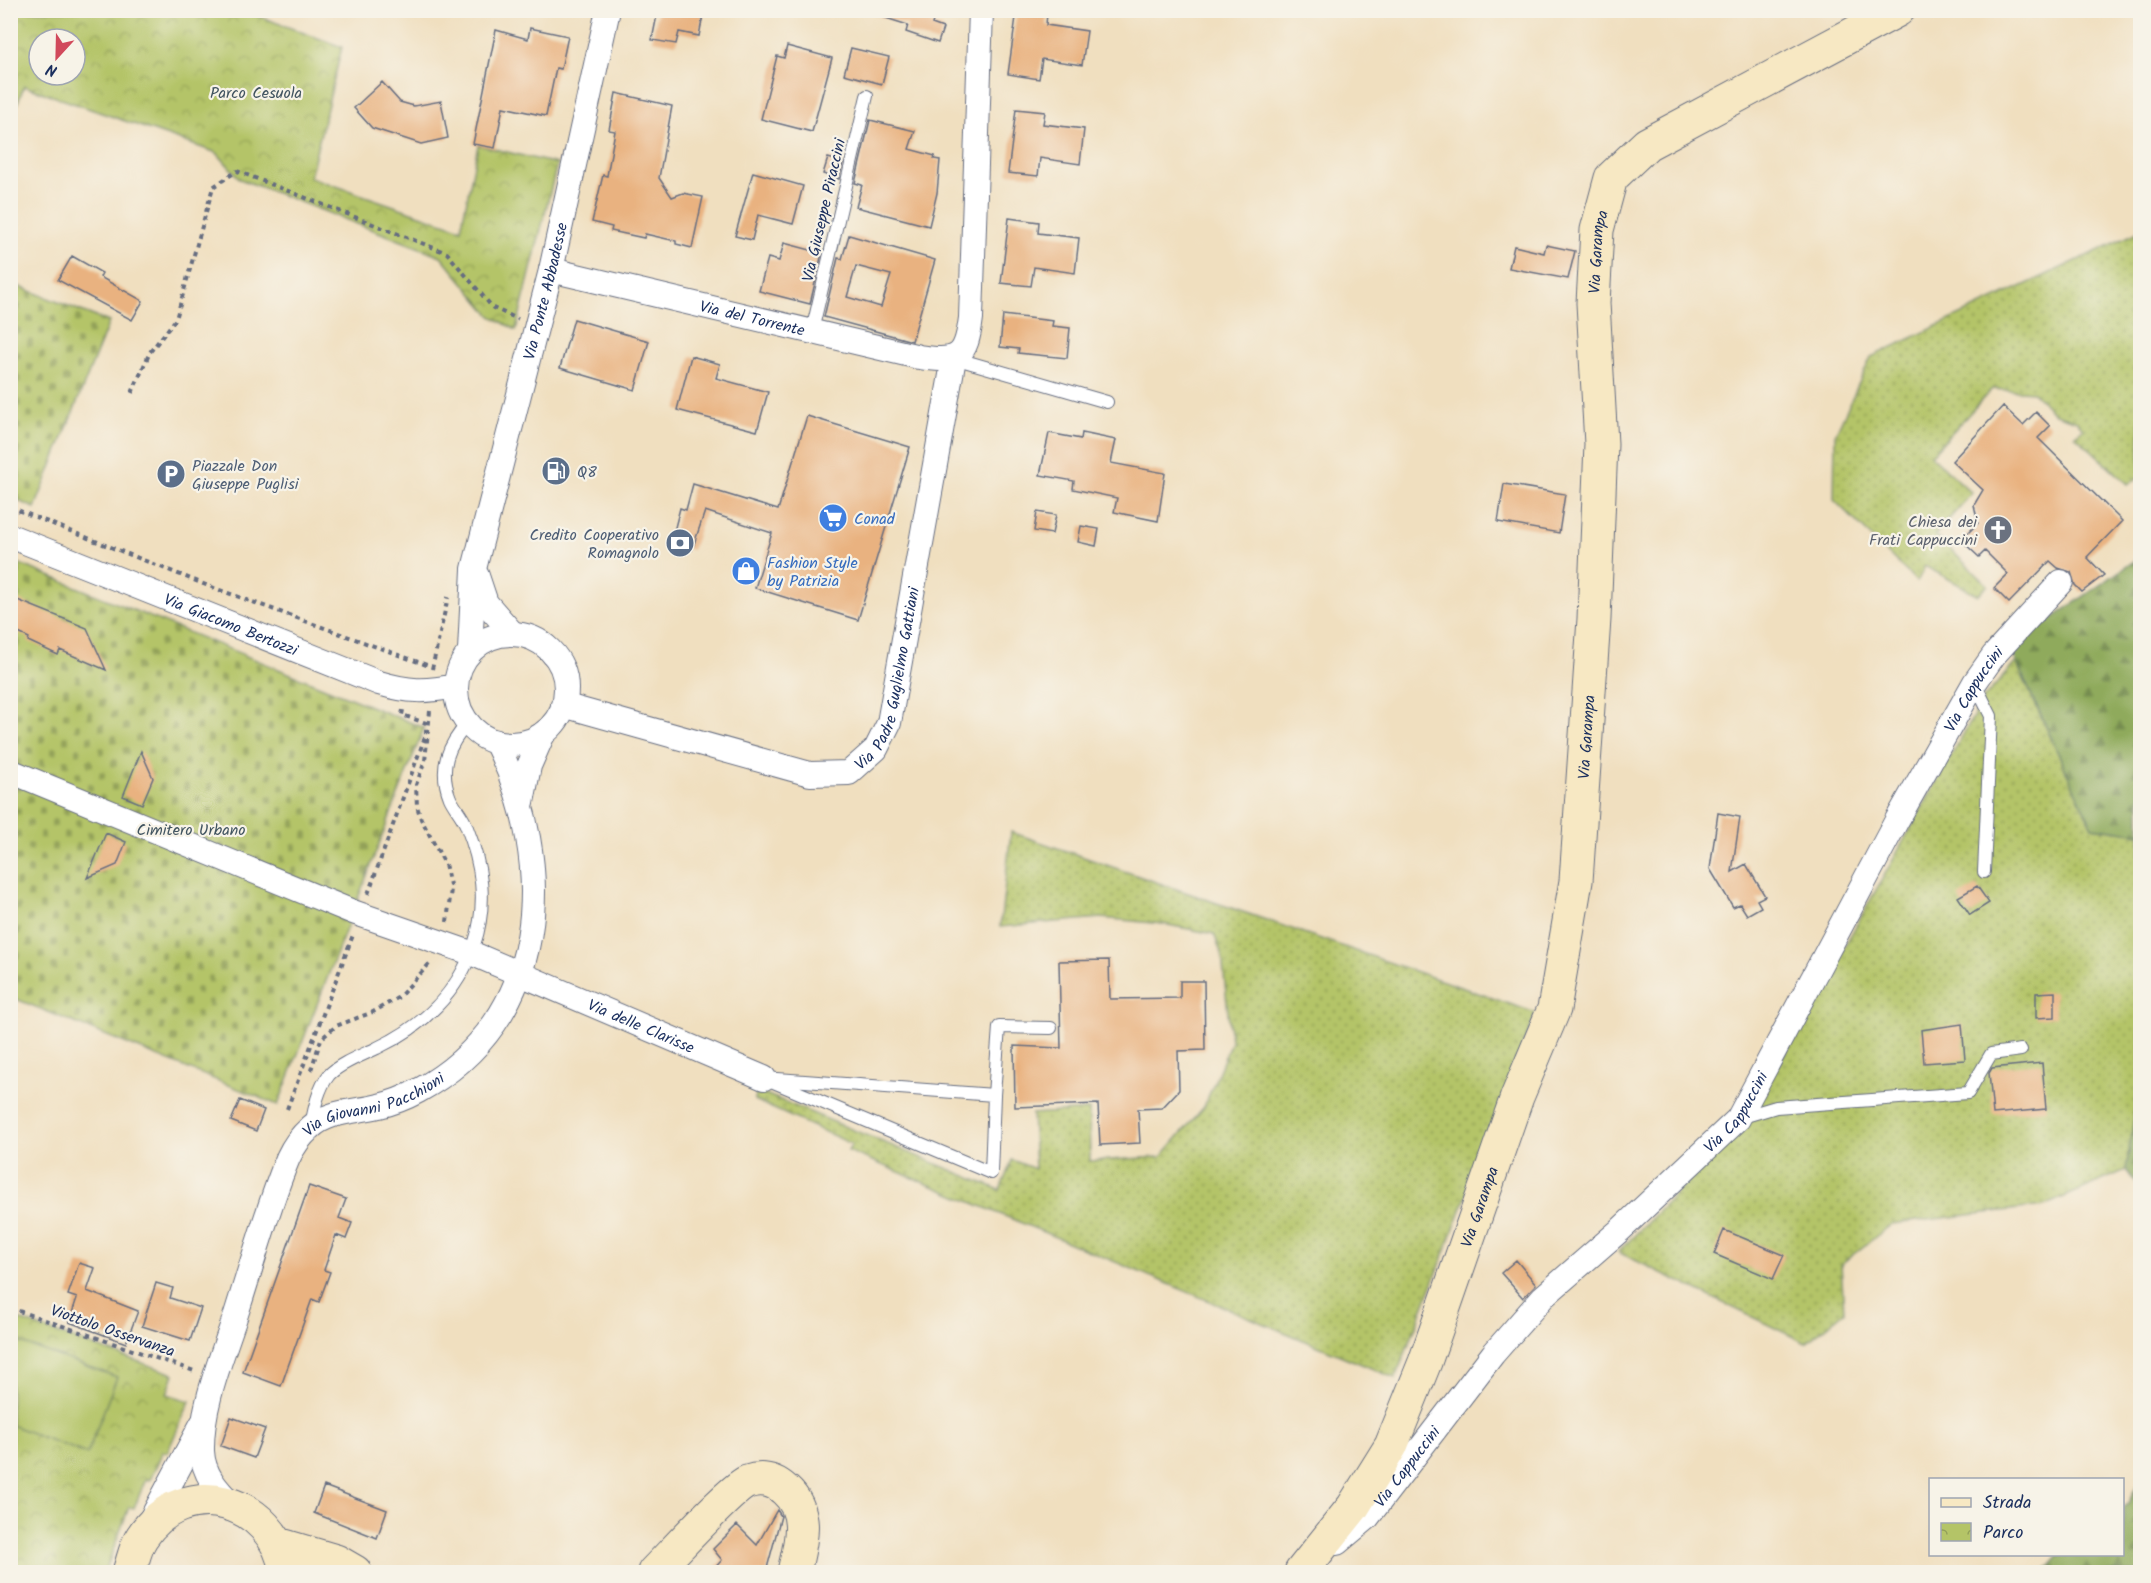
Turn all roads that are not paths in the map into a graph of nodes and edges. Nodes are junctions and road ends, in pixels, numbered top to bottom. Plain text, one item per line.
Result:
1 (608, 10) edge
2 (981, 10) edge
3 (1898, 10) edge
4 (867, 96) dead end
5 (551, 270) junction
6 (812, 331) junction
7 (954, 358) junction
8 (1107, 402) dead end
9 (10, 536) edge
10 (474, 569) junction
11 (2061, 582) dead end
12 (513, 634) junction
13 (470, 651) junction
14 (1971, 680) junction
15 (456, 686) junction
16 (563, 705) junction
17 (468, 723) junction
18 (543, 734) junction
19 (496, 742) junction
20 (10, 771) edge
21 (522, 804) junction
22 (1984, 872) dead end
23 (471, 953) junction
24 (520, 975) junction
25 (1051, 1028) dead end
26 (2021, 1050) dead end
27 (764, 1078) junction
28 (993, 1095) junction
29 (1738, 1119) junction
30 (311, 1126) junction
31 (204, 1419) junction
32 (233, 1505) junction
33 (141, 1538) junction
34 (282, 1558) edge
35 (1305, 1569) edge
36 (129, 1572) edge
37 (355, 1572) edge
38 (654, 1572) edge
39 (794, 1572) edge

1 - 5 street, Via Ponte Abbadesse
2 - 7 street
3 - 35 street, Via Garampa
4 - 6 lane, Via Giuseppe Piraccini
5 - 6 street, Via del Torrente
5 - 10 street, Via Ponte Abbadesse
6 - 7 street, Via del Torrente
7 - 8 lane, Via del Torrente
7 - 16 street, Via Padre Guglielmo Gattiani
9 - 15 street, Via Giacomo Bertozzi
10 - 12 street
10 - 13 street, Via Ponte Abbadesse
11 - 14 street, Via Cappuccini
12 - 13 street
12 - 16 street
13 - 15 street
14 - 22 lane
14 - 29 street, Via Cappuccini
15 - 17 street
16 - 18 street
17 - 19 street
17 - 23 lane
18 - 19 street
18 - 21 street
19 - 21 street
20 - 23 street, Via delle Clarisse
21 - 24 street, Via Giovanni Pacchioni
23 - 24 street, Via delle Clarisse
23 - 30 lane
24 - 27 street, Via delle Clarisse
24 - 30 street, Via Giovanni Pacchioni
25 - 28 lane
26 - 29 lane
27 - 28 lane
27 - 28 lane
29 - 35 street, Via Cappuccini
30 - 31 street, Via Giovanni Pacchioni
31 - 32 street, Via Giovanni Pacchioni
31 - 33 street, Via Giovanni Pacchioni
32 - 33 street
32 - 34 street
33 - 36 street
34 - 37 street
38 - 39 street

